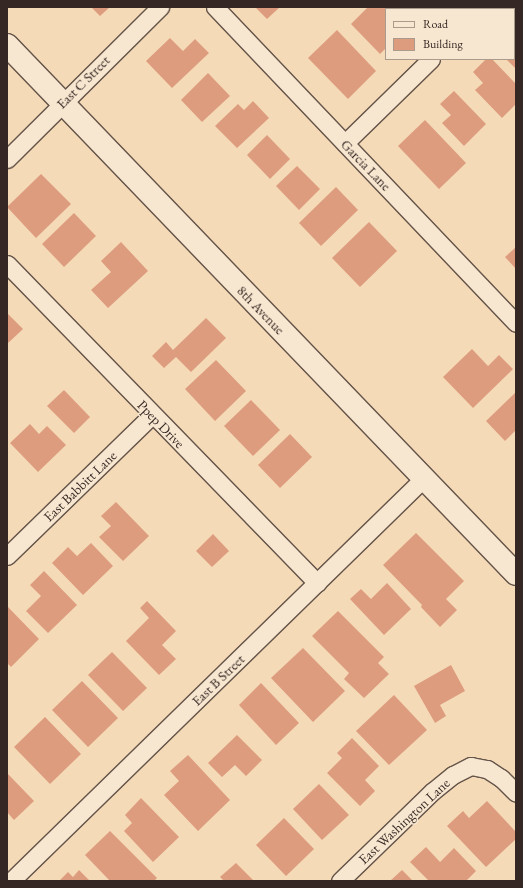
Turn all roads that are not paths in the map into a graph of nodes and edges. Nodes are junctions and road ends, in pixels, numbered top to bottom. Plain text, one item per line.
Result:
1 (160, 7) edge
2 (214, 7) edge
3 (7, 45) edge
4 (430, 60) edge
5 (62, 103) junction
6 (345, 142) junction
7 (7, 159) edge
8 (7, 264) edge
9 (516, 323) edge
10 (152, 415) junction
11 (424, 478) junction
12 (7, 556) edge
13 (516, 574) edge
14 (317, 583) junction
15 (516, 793) edge
16 (11, 881) edge
17 (340, 881) edge

1 - 5 street, East C Street
2 - 6 street, Garcia Lane
3 - 5 main road, 8th Avenue
4 - 6 street
5 - 7 street, East C Street
5 - 11 main road, 8th Avenue
6 - 9 street, Garcia Lane
8 - 10 street, Ppep Drive
10 - 12 street, East Babbitt Lane
10 - 14 street, Ppep Drive
11 - 13 main road, 8th Avenue
11 - 14 street, East B Street
14 - 16 street, East B Street
15 - 17 street, East Washington Lane

